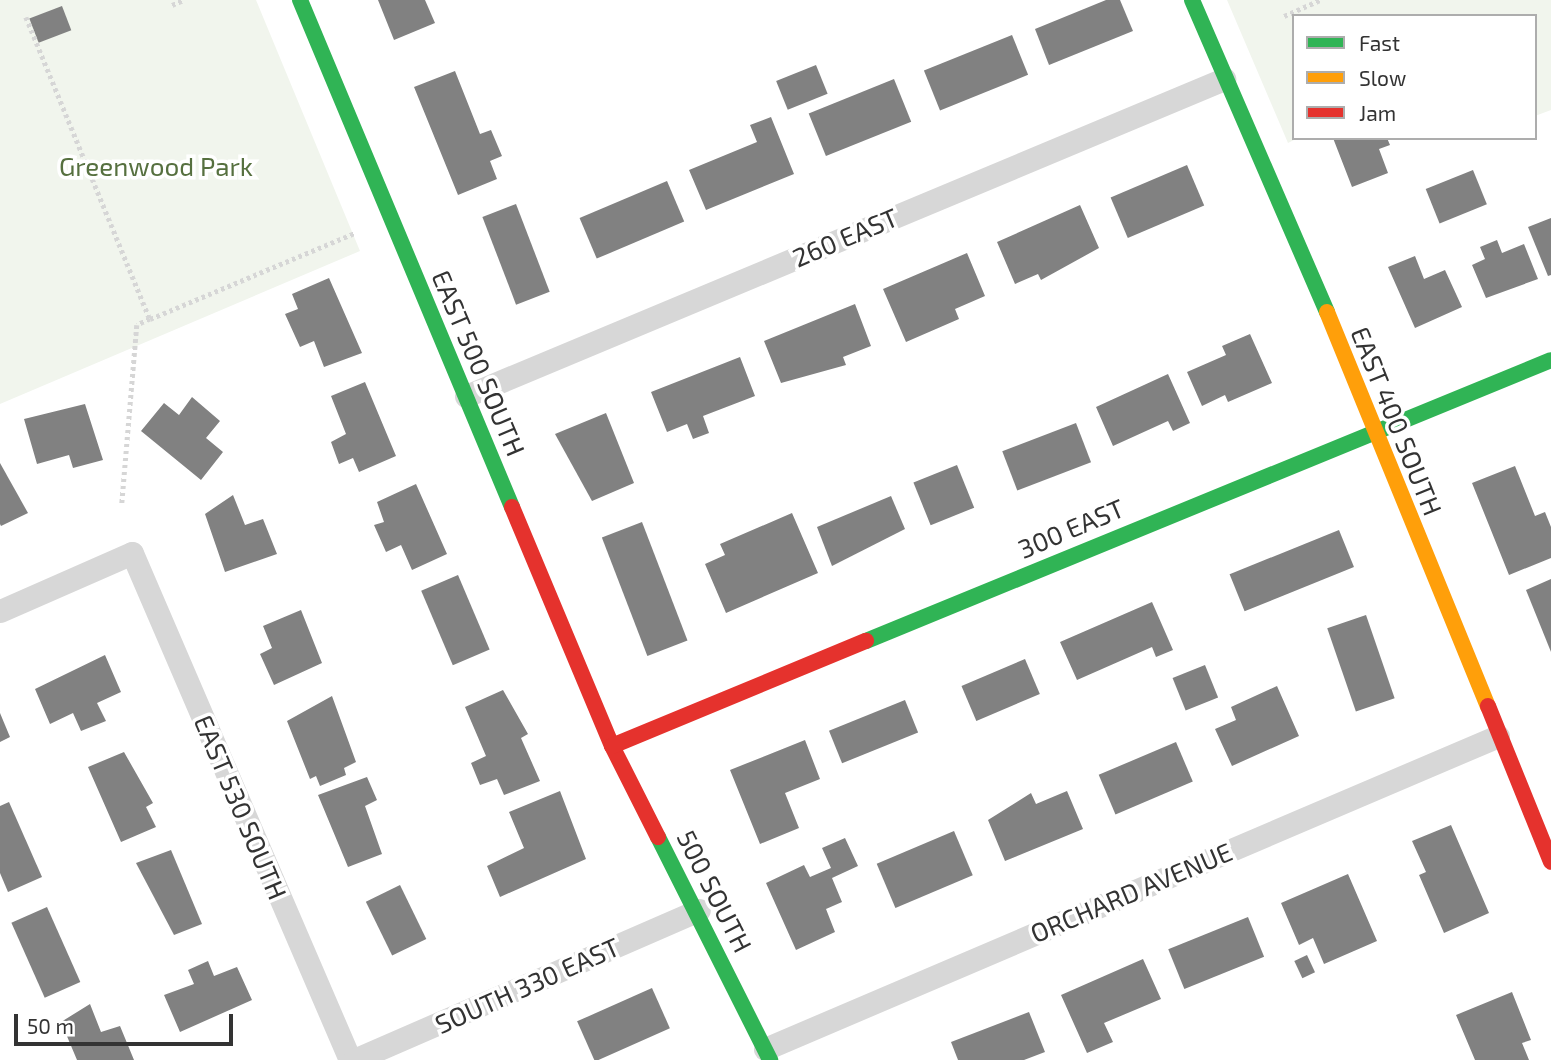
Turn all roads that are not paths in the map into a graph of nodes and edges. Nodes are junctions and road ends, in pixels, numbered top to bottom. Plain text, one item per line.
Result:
1 (300, 0) edge
2 (1192, 0) edge
3 (1224, 79) junction
4 (1551, 360) edge
5 (466, 396) junction
6 (1375, 430) junction
7 (0, 611) edge
8 (1498, 736) junction
9 (612, 746) junction
10 (1551, 862) edge
11 (699, 910) junction
12 (768, 1054) edge
13 (352, 1060) edge

1 - 5 street, EAST 500 SOUTH
2 - 3 street, EAST 400 SOUTH
3 - 5 street, 260 EAST
3 - 6 street, EAST 400 SOUTH
4 - 6 street, 300 EAST
5 - 9 street, EAST 500 SOUTH
6 - 8 street, EAST 400 SOUTH
6 - 9 street, 300 EAST
7 - 13 street, EAST 530 SOUTH
8 - 10 street, EAST 400 SOUTH
8 - 12 street, ORCHARD AVENUE
9 - 11 street, 500 SOUTH
11 - 12 street, 500 SOUTH
11 - 13 street, SOUTH 330 EAST

